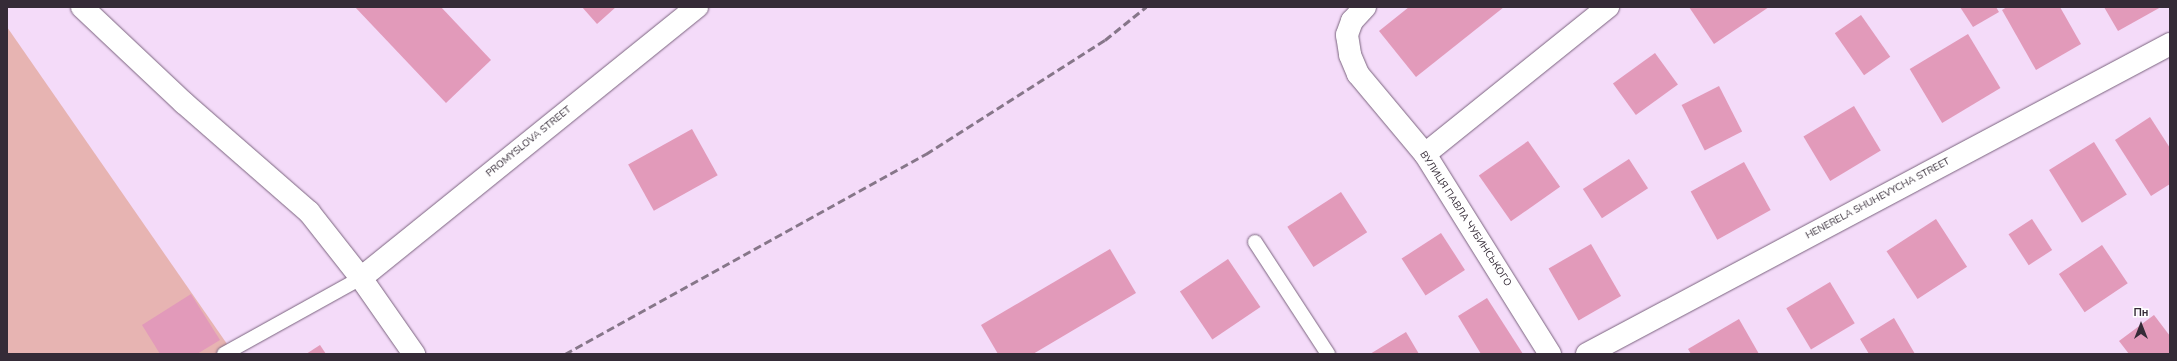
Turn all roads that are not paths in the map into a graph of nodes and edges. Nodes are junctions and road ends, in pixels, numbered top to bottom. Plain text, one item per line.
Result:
1 (82, 7) edge
2 (698, 7) edge
3 (1365, 7) edge
4 (1608, 7) edge
5 (2170, 44) edge
6 (1425, 154) junction
7 (1255, 242) dead end
8 (361, 278) junction
9 (412, 350) edge
10 (224, 354) edge
11 (1328, 354) edge
12 (1550, 354) edge
13 (1587, 354) edge

1 - 8 street
2 - 8 street, PROMYSLOVA STREET
3 - 6 street, ВУЛИЦЯ ПАВЛА ЧУБИНСЬКОГО
4 - 6 street
5 - 13 street, HENERELA SHUHEVYCHA STREET
6 - 12 street, ВУЛИЦЯ ПАВЛА ЧУБИНСЬКОГО
7 - 11 lane
8 - 9 street
8 - 10 lane

